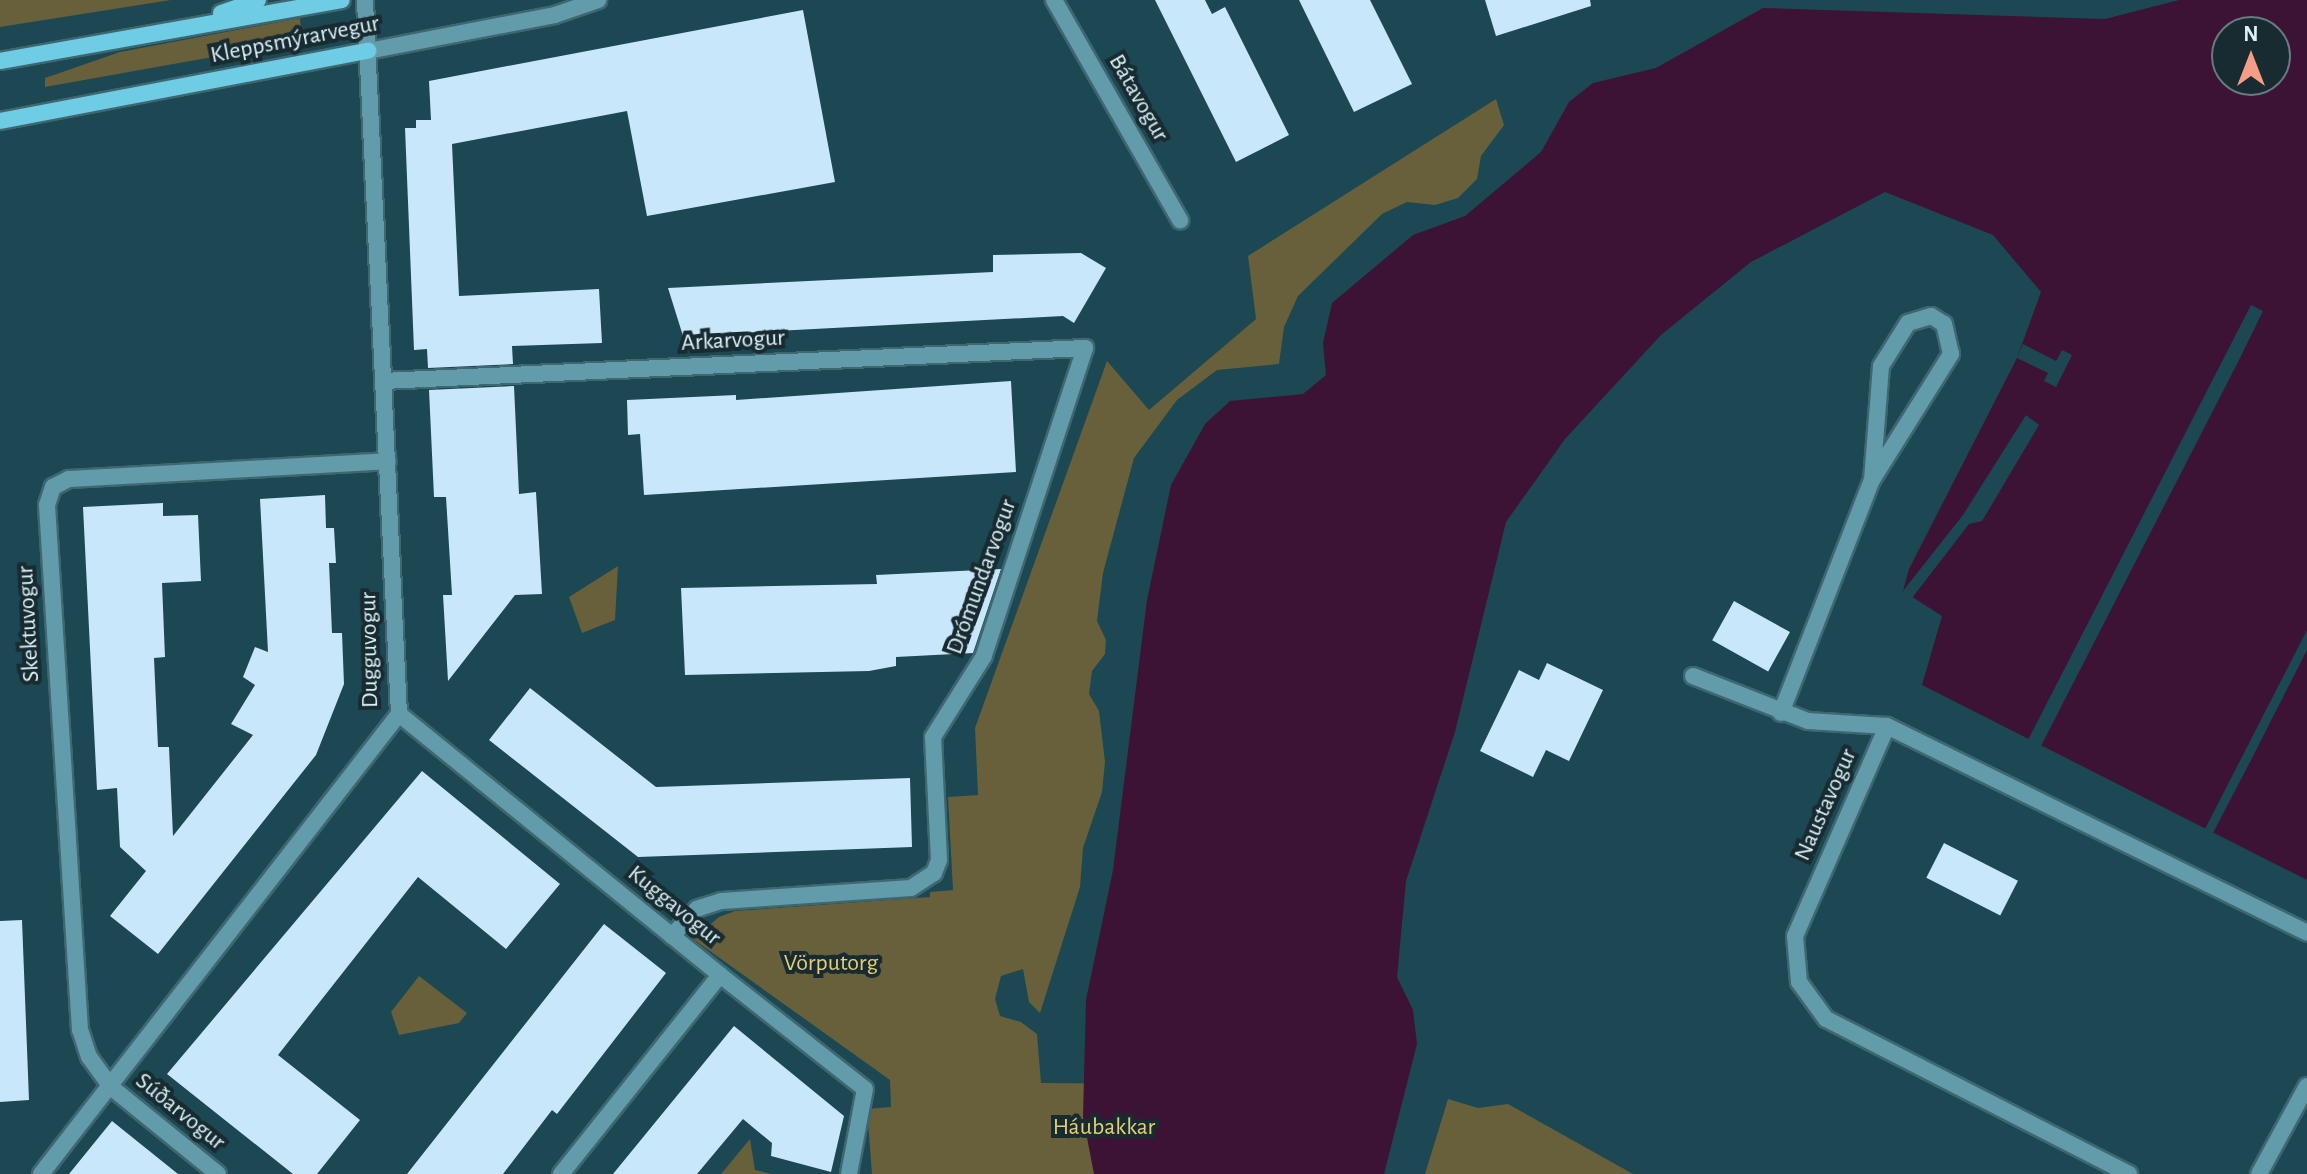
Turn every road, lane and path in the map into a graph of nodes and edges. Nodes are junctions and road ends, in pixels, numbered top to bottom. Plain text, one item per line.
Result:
1 (258, 0) edge
2 (342, 0) edge
3 (365, 0) edge
4 (598, 0) edge
5 (1054, 0) edge
6 (180, 28) junction
7 (368, 51) junction
8 (0, 61) edge
9 (0, 121) edge
10 (1180, 220) dead end
11 (1085, 348) joint
12 (383, 381) junction
13 (387, 461) junction
14 (1872, 480) junction
15 (1693, 676) dead end
16 (1781, 713) junction
17 (399, 714) junction
18 (1887, 726) junction
19 (2307, 933) edge
20 (672, 936) junction
21 (720, 975) junction
22 (2307, 1086) edge
23 (111, 1087) junction
24 (41, 1174) edge
25 (218, 1174) edge
26 (561, 1174) edge
27 (849, 1174) edge
28 (2129, 1174) edge
29 (2259, 1174) edge

1 - 6 street
2 - 6 street, Kleppsmýrarvegur
3 - 7 street
4 - 7 street, Kleppsmýrarvegur
5 - 10 street, Bátavogur
6 - 8 street, Kleppsmýrarvegur
7 - 9 street, Kleppsmýrarvegur
7 - 12 street, Dugguvogur
11 - 12 street, Arkarvogur
11 - 20 street, Drómundarvogur
12 - 13 street, Dugguvogur
13 - 17 street, Dugguvogur
13 - 23 street, Skektuvogur
14 - 14 street
14 - 16 street
15 - 16 street
16 - 18 street
17 - 20 street, Kuggavogur
17 - 23 street, Dugguvogur
18 - 19 street
18 - 28 street, Naustavogur
20 - 21 street, Kuggavogur
21 - 26 street, Kuggavogur
21 - 27 street
22 - 29 street
23 - 24 street, Dugguvogur
23 - 25 street, Súðarvogur

